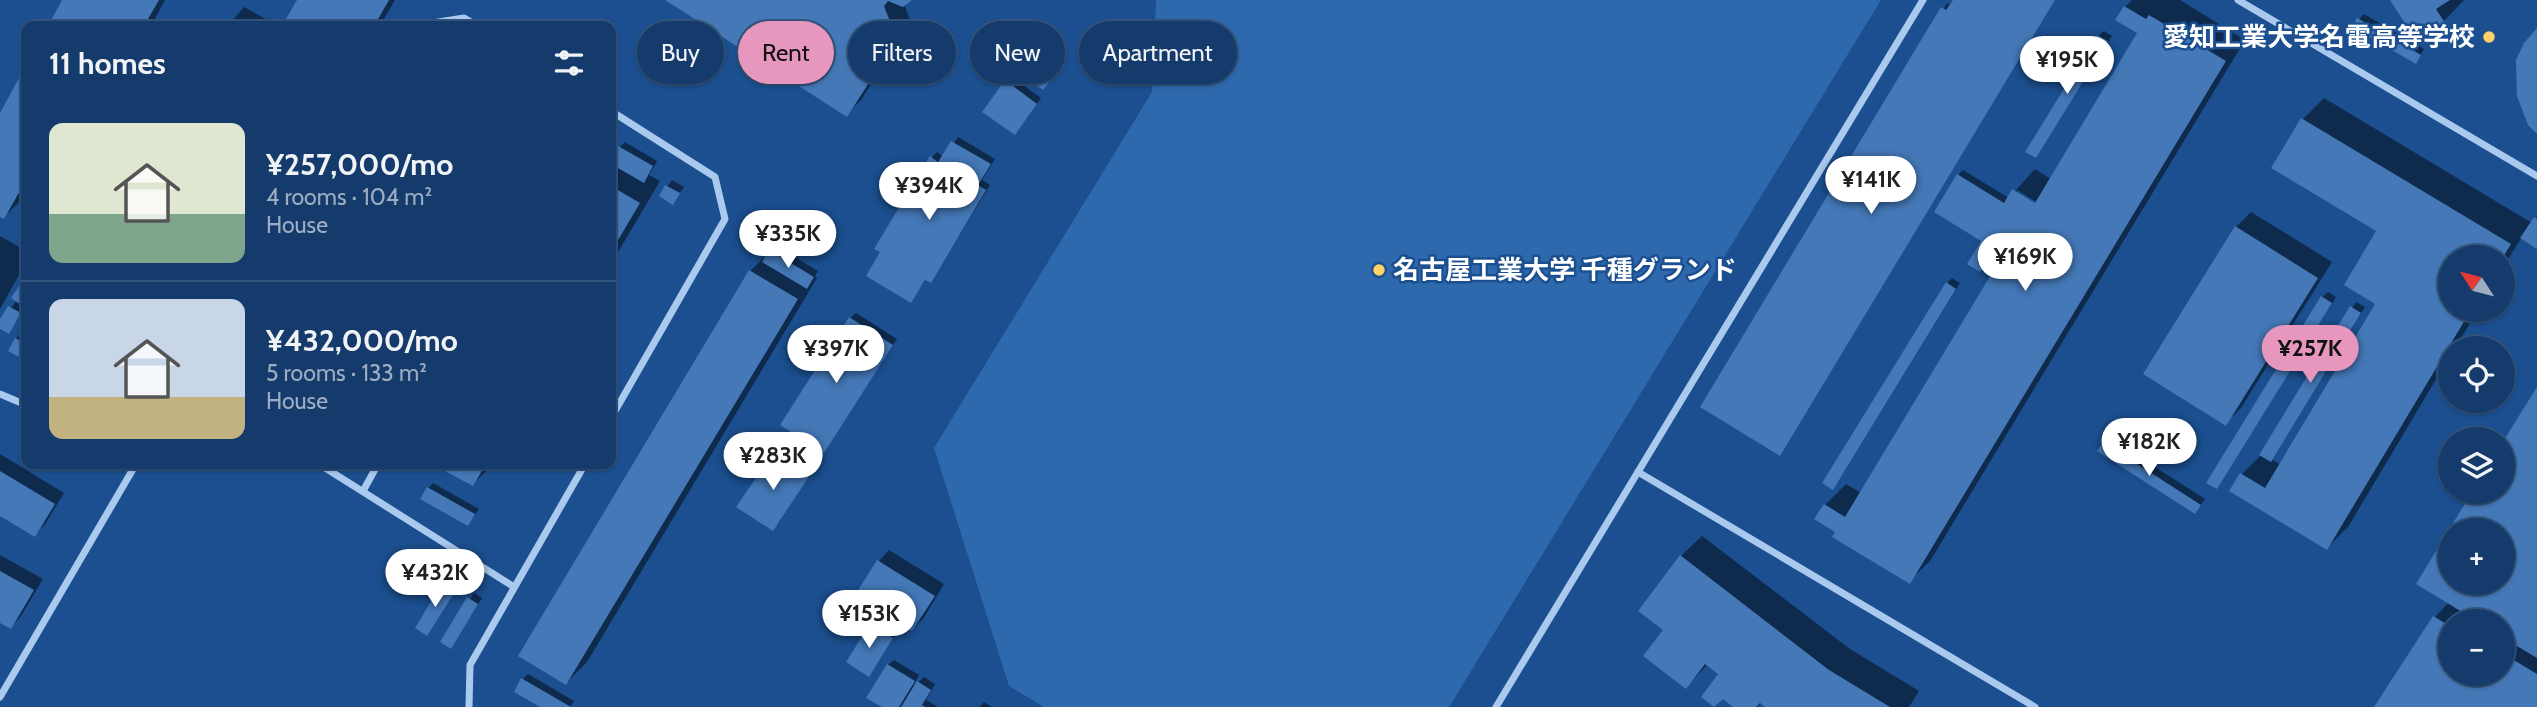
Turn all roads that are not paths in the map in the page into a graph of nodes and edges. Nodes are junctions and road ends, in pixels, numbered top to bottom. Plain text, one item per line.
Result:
1 (1923, 0) edge
2 (2238, 0) edge
3 (445, 21) edge
4 (469, 21) edge
5 (616, 114) edge
6 (2537, 176) edge
7 (0, 394) edge
8 (21, 403) edge
9 (616, 409) edge
10 (133, 469) edge
11 (327, 469) edge
12 (375, 469) edge
13 (582, 469) edge
14 (1638, 472) junction
15 (363, 491) junction
16 (514, 587) junction
17 (0, 697) edge
18 (469, 707) edge
19 (1496, 707) edge
20 (2035, 707) edge

1 - 14 street
2 - 6 street
3 - 4 street
5 - 9 street
7 - 8 street
10 - 17 street
11 - 15 street
12 - 15 street
13 - 16 street
14 - 19 street
14 - 20 street
15 - 16 street
16 - 18 street

